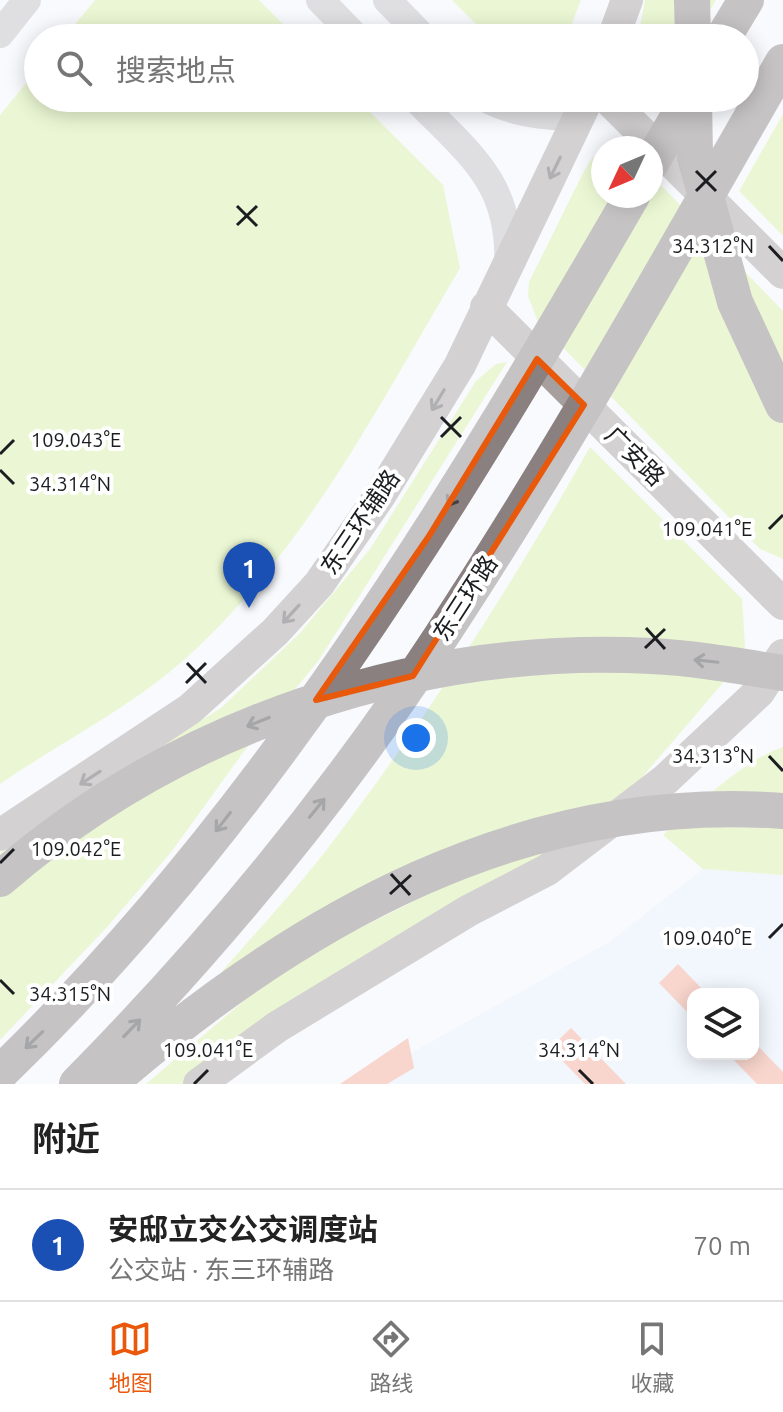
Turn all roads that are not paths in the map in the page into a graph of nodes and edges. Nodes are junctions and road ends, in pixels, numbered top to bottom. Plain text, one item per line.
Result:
1 (27, 0) edge
2 (320, 0) edge
3 (387, 0) edge
4 (627, 0) edge
5 (692, 0) edge
6 (746, 0) edge
7 (343, 24) edge
8 (410, 24) edge
9 (618, 24) edge
10 (706, 24) edge
11 (725, 24) edge
12 (0, 34) edge
13 (783, 62) edge
14 (759, 104) edge
15 (428, 112) edge
16 (581, 112) edge
17 (621, 112) edge
18 (682, 112) edge
19 (692, 112) edge
20 (754, 112) edge
21 (663, 143) edge
22 (625, 208) edge
23 (508, 265) junction
24 (783, 273) edge
25 (486, 307) junction
26 (783, 405) edge
27 (783, 604) edge
28 (783, 655) edge
29 (783, 673) edge
30 (783, 811) edge
31 (0, 835) edge
32 (0, 879) edge
33 (0, 1073) edge
34 (77, 1084) edge
35 (109, 1084) edge
36 (199, 1084) edge

1 - 12 street
2 - 7 street
3 - 8 street
4 - 9 main road
5 - 10 highway
6 - 11 highway
14 -> 13 highway, 东三环路
15 - 23 street
16 -> 23 main road, 东三环辅路
17 - 24 main road
18 - 21 highway
19 - 26 highway
34 -> 20 highway, 东三环路
22 -> 33 highway
23 - 25 main road, 东三环辅路
25 - 27 main road, 广安路
25 -> 31 main road, 东三环辅路
28 - 36 main road
29 -> 32 highway
30 - 35 highway

